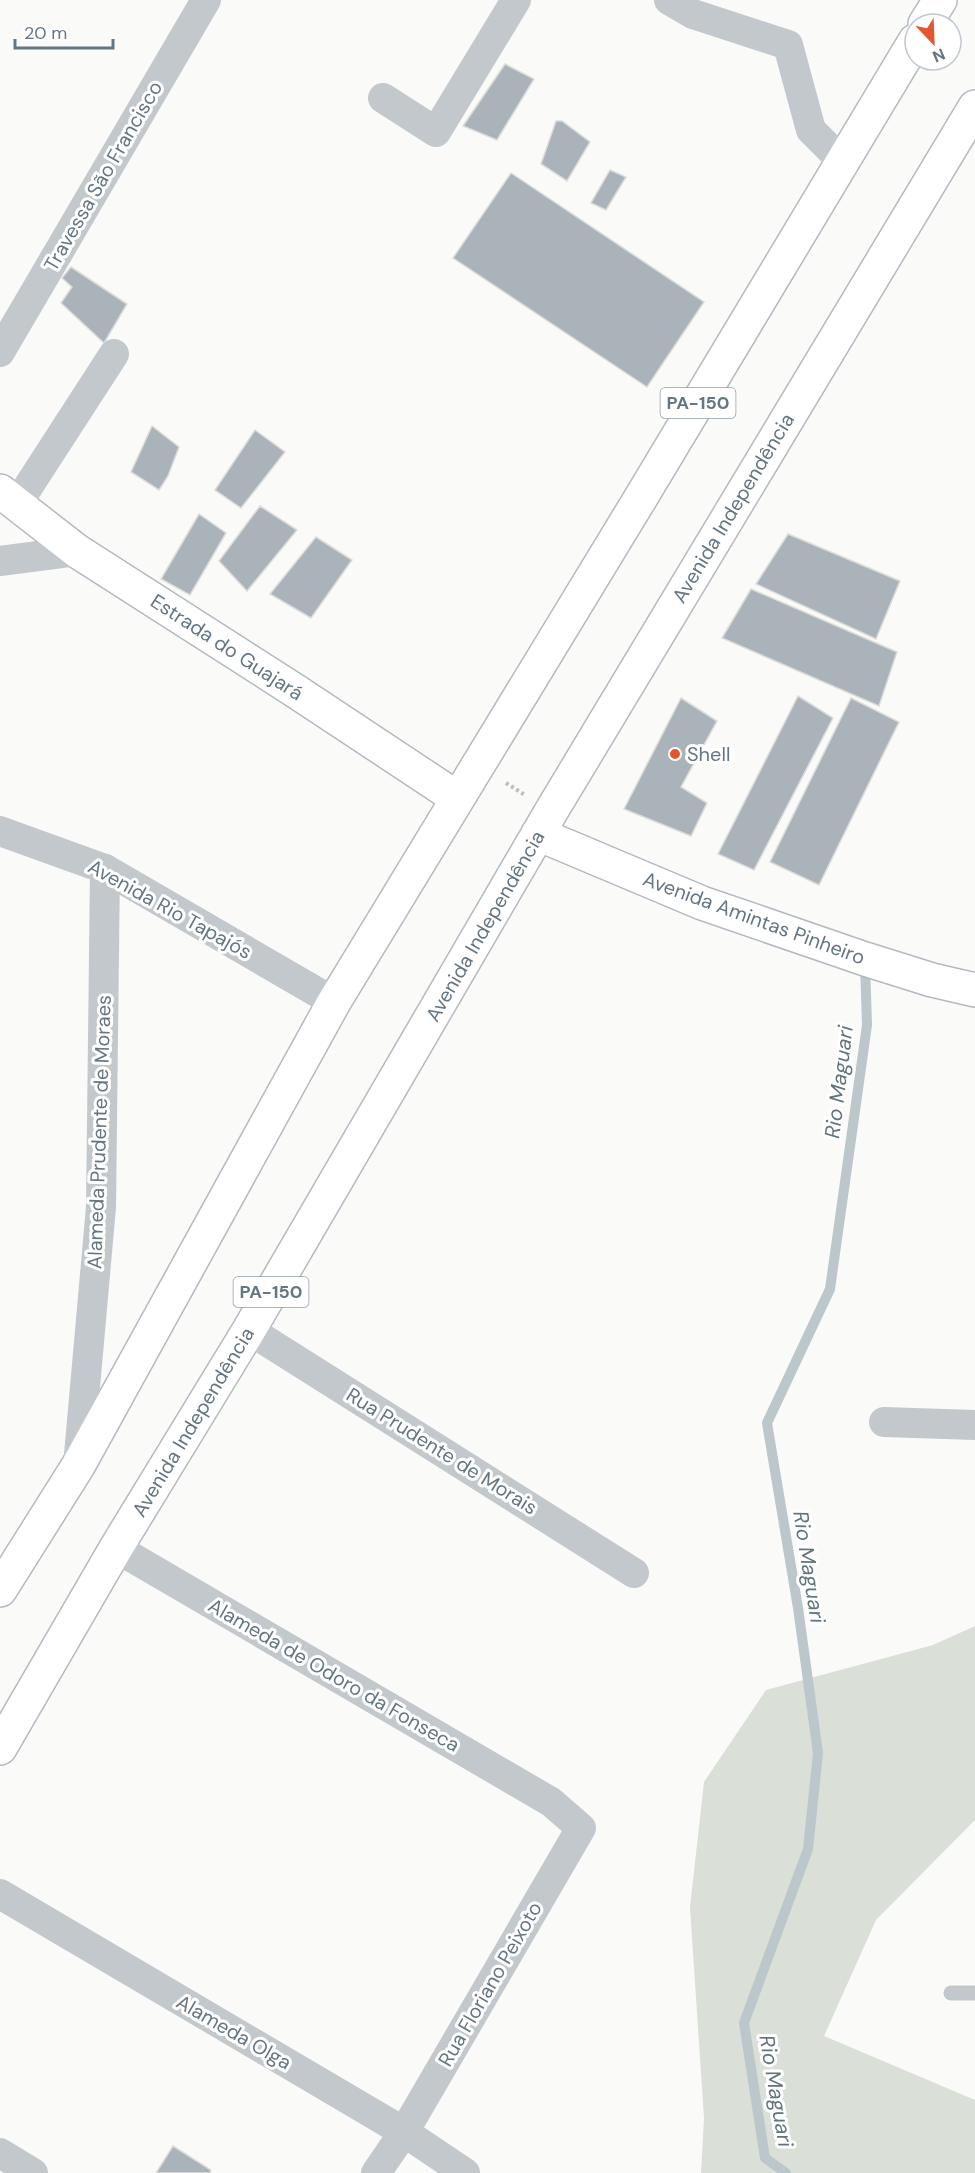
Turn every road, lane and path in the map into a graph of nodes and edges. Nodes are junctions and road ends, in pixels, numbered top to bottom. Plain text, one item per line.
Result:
1 (206, 0) edge
2 (516, 0) edge
3 (669, 0) edge
4 (903, 61) edge
5 (383, 98) dead end
6 (975, 107) edge
7 (843, 162) junction
8 (0, 352) edge
9 (114, 354) dead end
10 (9, 498) edge
11 (77, 551) junction
12 (0, 561) edge
13 (457, 798) junction
14 (0, 831) edge
15 (538, 834) junction
16 (105, 869) junction
17 (975, 990) edge
18 (334, 1002) junction
19 (249, 1330) junction
20 (884, 1422) dead end
21 (975, 1425) edge
22 (78, 1466) junction
23 (116, 1548) junction
24 (634, 1573) dead end
25 (2, 1583) edge
26 (4, 1737) edge
27 (551, 1802) joint
28 (1, 1898) edge
29 (951, 1992) dead end
30 (975, 1993) edge
31 (404, 2132) junction
32 (0, 2153) edge
33 (33, 2173) edge
34 (376, 2173) edge
35 (465, 2173) edge

1 - 8 street, Travessa São Francisco
2 - 5 street
3 - 7 street
4 - 7 main road, PA-150
6 - 15 main road, Avenida Independência / PA-150
7 - 13 main road, PA-150
9 - 10 street
10 - 11 main road, Estrada do Guajará
11 - 12 street
11 - 13 main road, Estrada do Guajará
13 - 18 main road, PA-150
14 - 16 street, Avenida Rio Tapajós
15 - 17 main road, Avenida Amintas Pinheiro
15 - 19 main road, Avenida Independência / PA-150
16 - 18 street, Avenida Rio Tapajós
16 - 22 street, Alameda Prudente de Moraes
18 - 22 main road, PA-150
19 - 23 main road, Avenida Independência / PA-150
19 - 24 street, Rua Prudente de Morais
20 - 21 street
22 - 25 main road, PA-150
23 - 26 main road, Avenida Independência / PA-150
23 - 27 street, Alameda de Odoro da Fonseca
27 - 31 street, Rua Floriano Peixoto
28 - 31 street, Alameda Olga
29 - 30 lane
31 - 34 street, Rua Floriano Peixoto
31 - 35 street, Alameda Olga
32 - 33 street

